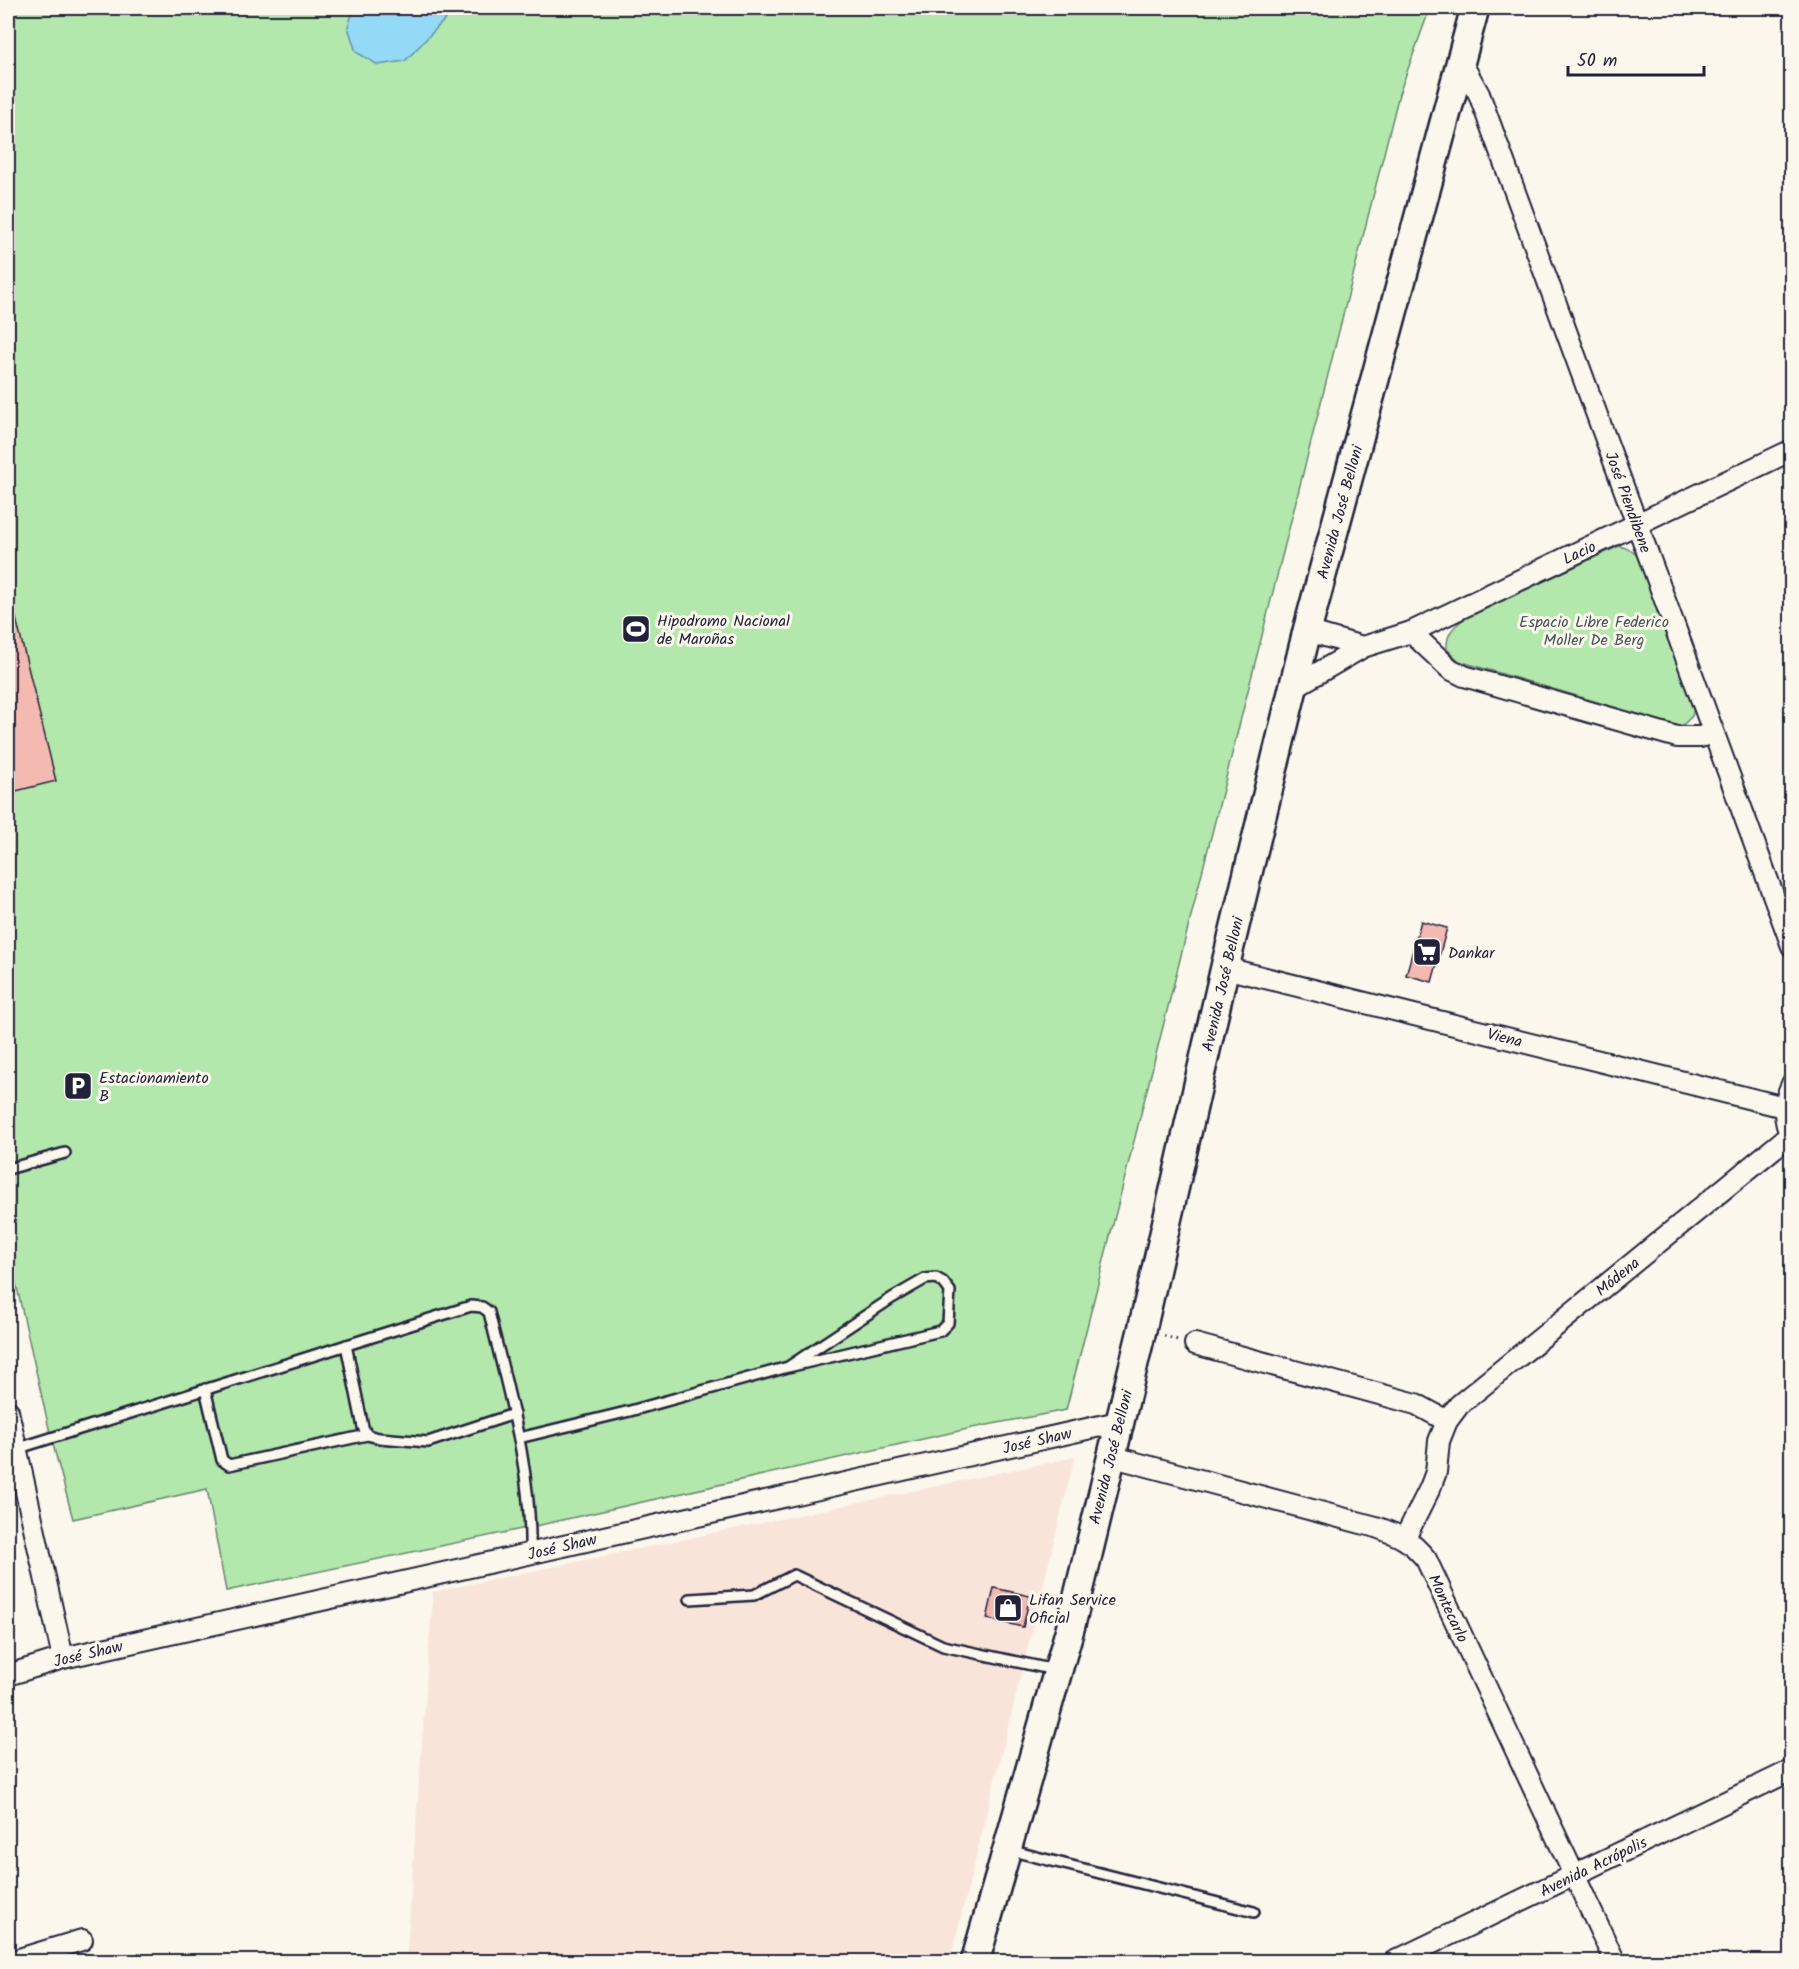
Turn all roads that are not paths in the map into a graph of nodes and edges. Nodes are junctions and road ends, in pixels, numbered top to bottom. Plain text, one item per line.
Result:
1 (1475, 8) edge
2 (1460, 60) junction
3 (1791, 450) edge
4 (1638, 524) junction
5 (1307, 632) junction
6 (1411, 632) junction
7 (1363, 647) junction
8 (1294, 687) junction
9 (1712, 733) junction
10 (1791, 946) edge
11 (1225, 968) junction
12 (1791, 1084) edge
13 (1784, 1107) junction
14 (1791, 1136) edge
15 (65, 1153) dead end
16 (8, 1169) edge
17 (1195, 1344) road end
18 (346, 1345) junction
19 (788, 1367) junction
20 (204, 1389) junction
21 (8, 1411) edge
22 (514, 1414) junction
23 (1447, 1421) junction
24 (1118, 1422) junction
25 (368, 1435) junction
26 (519, 1438) junction
27 (16, 1449) junction
28 (1110, 1456) junction
29 (1405, 1538) junction
30 (530, 1554) junction
31 (690, 1599) dead end
32 (63, 1658) junction
33 (1058, 1670) junction
34 (8, 1674) edge
35 (1791, 1770) edge
36 (1007, 1849) junction
37 (1575, 1875) junction
38 (1254, 1912) dead end
39 (82, 1940) dead end
40 (9, 1962) edge
41 (975, 1962) edge
42 (1393, 1962) edge
43 (1615, 1962) edge

1 - 2 main road, Avenida José Belloni
2 - 4 street, José Piendibene
2 - 5 main road, Avenida José Belloni
3 - 4 street, Lacio
4 - 6 street, Lacio
4 - 9 street, José Piendibene
5 - 7 street
5 - 8 main road, Avenida José Belloni
6 - 7 street, Lacio
6 - 9 street
7 - 8 street, Lacio
8 - 11 main road, Avenida José Belloni
9 - 10 street, José Piendibene
11 - 13 street, Viena
11 - 24 main road, Avenida José Belloni
12 - 13 street
13 - 14 street
14 - 23 street, Módena
15 - 16 lane
17 - 23 street
18 - 20 lane
18 - 22 lane
18 - 25 lane
19 - 19 lane
19 - 26 lane
20 - 25 lane
20 - 27 lane
21 - 27 street
22 - 25 lane
22 - 26 lane
23 - 29 street, Módena
24 - 28 main road, Avenida José Belloni
24 - 30 street, José Shaw
26 - 30 lane
27 - 32 street
28 - 29 street, Montecarlo
28 - 33 main road, Avenida José Belloni
29 - 37 street, Montecarlo
30 - 32 street, José Shaw
31 - 33 lane
32 - 34 street, José Shaw
33 - 36 main road, Avenida José Belloni
35 - 37 street, Avenida Acrópolis
36 - 38 lane
36 - 41 main road, Avenida José Belloni
37 - 42 street, Avenida Acrópolis
37 - 43 street, Montecarlo
39 - 40 street

